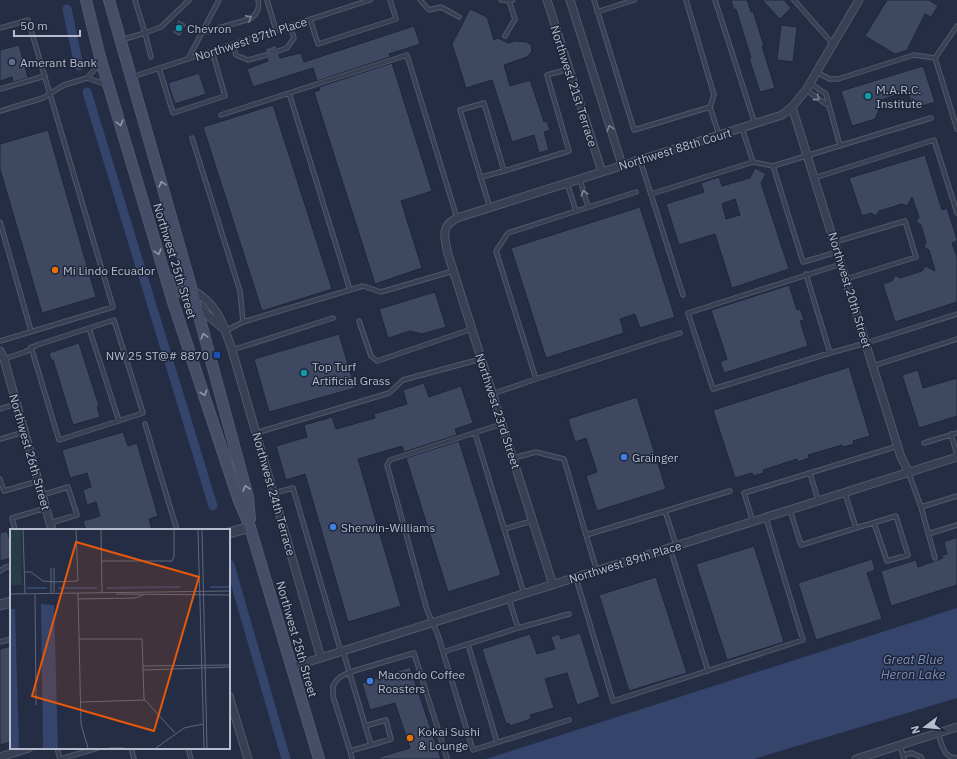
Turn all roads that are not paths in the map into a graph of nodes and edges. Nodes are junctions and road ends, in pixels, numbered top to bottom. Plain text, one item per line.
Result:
1 (86, 0) edge
2 (109, 0) edge
3 (135, 0) edge
4 (189, 0) edge
5 (219, 0) edge
6 (258, 0) edge
7 (267, 0) edge
8 (370, 0) edge
9 (390, 0) edge
10 (420, 0) edge
11 (501, 0) edge
12 (547, 0) edge
13 (570, 0) edge
14 (594, 0) edge
15 (634, 0) edge
16 (686, 0) edge
17 (715, 0) edge
18 (794, 0) edge
19 (859, 0) edge
20 (511, 1) edge
21 (597, 12) junction
22 (459, 17) dead end
23 (310, 20) junction
24 (290, 26) junction
25 (957, 26) edge
26 (0, 28) edge
27 (276, 30) junction
28 (145, 33) junction
29 (201, 33) junction
30 (505, 36) dead end
31 (121, 40) junction
32 (233, 44) junction
33 (834, 44) junction
34 (212, 51) junction
35 (278, 51) dead end
36 (266, 55) dead end
37 (100, 57) junction
38 (151, 57) dead end
39 (935, 58) junction
40 (188, 59) junction
41 (159, 68) junction
42 (569, 69) junction
43 (816, 72) junction
44 (45, 76) junction
45 (132, 77) junction
46 (87, 78) junction
47 (109, 85) junction
48 (808, 87) junction
49 (0, 89) edge
50 (289, 93) junction
51 (50, 94) junction
52 (829, 106) junction
53 (710, 107) junction
54 (792, 107) junction
55 (0, 111) edge
56 (221, 115) dead end
57 (931, 118) dead end
58 (755, 124) junction
59 (742, 128) junction
60 (957, 129) edge
61 (719, 135) junction
62 (192, 138) dead end
63 (840, 146) junction
64 (808, 156) junction
65 (640, 160) junction
66 (752, 162) junction
67 (622, 165) junction
68 (773, 166) junction
69 (504, 170) junction
70 (602, 172) junction
71 (481, 178) junction
72 (814, 178) junction
73 (580, 179) junction
74 (567, 183) junction
75 (636, 192) dead end
76 (651, 194) junction
77 (588, 207) junction
78 (490, 208) junction
79 (576, 211) junction
80 (957, 213) edge
81 (457, 218) junction
82 (0, 222) edge
83 (835, 242) junction
84 (838, 252) junction
85 (842, 263) junction
86 (453, 271) junction
87 (806, 274) junction
88 (165, 276) junction
89 (846, 279) junction
90 (192, 290) junction
91 (350, 290) junction
92 (683, 295) dead end
93 (196, 306) junction
94 (957, 314) edge
95 (333, 318) dead end
96 (359, 321) dead end
97 (242, 322) junction
98 (90, 328) junction
99 (472, 329) junction
100 (31, 331) junction
101 (225, 331) junction
102 (680, 333) dead end
103 (957, 339) edge
104 (0, 341) edge
105 (866, 343) junction
106 (31, 347) junction
107 (232, 350) junction
108 (830, 353) junction
109 (1, 354) edge
110 (481, 358) junction
111 (873, 366) junction
112 (536, 379) junction
113 (492, 394) junction
114 (16, 404) junction
115 (0, 409) edge
116 (119, 422) junction
117 (145, 424) dead end
118 (502, 424) junction
119 (24, 432) junction
120 (957, 432) edge
121 (256, 433) junction
122 (475, 433) junction
123 (951, 434) junction
124 (0, 439) edge
125 (924, 443) dead end
126 (898, 446) junction
127 (957, 456) edge
128 (513, 458) junction
129 (909, 472) junction
130 (810, 473) junction
131 (0, 479) edge
132 (38, 481) junction
133 (730, 491) dead end
134 (274, 493) junction
135 (845, 493) junction
136 (42, 495) junction
137 (957, 496) edge
138 (818, 501) junction
139 (921, 507) junction
140 (46, 508) junction
141 (790, 510) junction
142 (665, 511) junction
143 (766, 518) junction
144 (532, 521) junction
145 (753, 522) junction
146 (874, 523) junction
147 (957, 525) edge
148 (51, 526) edge
149 (250, 527) junction
150 (856, 528) junction
151 (15, 529) edge
152 (177, 529) edge
153 (504, 529) junction
154 (230, 534) edge
155 (928, 534) junction
156 (586, 535) junction
157 (673, 547) junction
158 (935, 558) dead end
159 (10, 566) edge
160 (0, 571) edge
161 (597, 571) junction
162 (576, 578) junction
163 (553, 585) junction
164 (524, 594) junction
165 (509, 599) junction
166 (10, 602) edge
167 (0, 605) edge
168 (569, 614) dead end
169 (432, 624) junction
170 (518, 628) junction
171 (10, 639) edge
172 (0, 642) edge
173 (468, 644) junction
174 (342, 652) junction
175 (443, 652) junction
176 (321, 658) junction
177 (292, 667) junction
178 (708, 671) junction
179 (350, 672) junction
180 (230, 699) edge
181 (569, 720) dead end
182 (365, 726) junction
183 (957, 727) edge
184 (938, 733) junction
185 (497, 742) junction
186 (371, 745) junction
187 (900, 745) junction
188 (27, 749) edge
189 (57, 749) edge
190 (95, 749) edge
191 (131, 749) edge
192 (188, 749) edge
193 (350, 751) junction
194 (0, 757) edge
195 (8, 757) edge
196 (903, 757) edge
197 (447, 758) dead end
198 (860, 758) edge
199 (957, 758) edge
200 (60, 759) edge
201 (134, 759) edge
202 (191, 759) edge
203 (248, 759) edge
204 (319, 759) edge
205 (352, 759) edge
206 (922, 759) edge

1 - 37 main road, Northwest 25th Street
2 - 31 main road, Northwest 25th Street
3 - 28 lane
4 - 28 lane
5 - 29 lane
29 -> 6 lane
7 - 27 lane
8 - 23 lane, Northwest 87th Place
9 - 23 lane
10 - 22 lane
11 - 20 lane
12 - 42 street, Northwest 21st Terrace
67 -> 13 street, Northwest 21st Terrace
14 - 21 lane
15 - 21 lane
16 - 53 lane
17 - 58 lane
18 - 33 lane
19 - 33 street, Northwest 88th Court
20 - 30 lane
21 - 53 lane
23 - 24 lane, Northwest 87th Place
24 - 27 lane, Northwest 87th Place
24 - 35 lane
25 - 39 lane
26 - 44 lane
27 - 32 lane, Northwest 87th Place
28 - 31 lane
28 - 38 lane
29 - 40 lane
31 - 45 main road, Northwest 25th Street
32 - 34 lane, Northwest 87th Place
32 - 36 lane
33 - 43 street, Northwest 88th Court
34 - 40 lane, Northwest 87th Place
34 - 41 lane
37 - 46 lane
37 - 47 main road, Northwest 25th Street
39 - 43 lane
39 - 60 lane
40 - 41 lane, Northwest 87th Place
41 - 45 lane, Northwest 87th Place
42 - 69 lane
42 - 70 street, Northwest 21st Terrace
43 - 48 street, Northwest 88th Court
44 - 49 lane
44 - 51 lane
90 -> 45 main road, Northwest 25th Street
46 - 47 lane
46 - 51 lane
47 -> 88 main road, Northwest 25th Street
48 -> 52 lane
48 - 52 lane
48 - 54 street, Northwest 88th Court
50 - 56 lane
50 - 81 lane
50 - 91 lane
51 - 55 lane
51 - 100 lane
52 - 63 lane
53 - 61 lane
54 - 58 street, Northwest 88th Court
54 - 64 street, Northwest 20th Street
57 - 63 lane
58 - 59 street, Northwest 88th Court
59 - 61 street, Northwest 88th Court
59 - 66 lane
61 - 65 street, Northwest 88th Court
62 - 97 lane
63 - 64 lane
64 - 68 lane
64 - 72 street, Northwest 20th Street
65 - 67 street, Northwest 88th Court
65 - 76 lane
66 - 68 lane
66 - 76 lane
67 - 70 street, Northwest 88th Court
68 - 84 lane
69 - 71 lane
69 - 71 lane
70 - 73 street, Northwest 88th Court
71 - 78 lane
72 - 80 lane
72 - 83 street, Northwest 20th Street
73 - 74 street, Northwest 88th Court
77 -> 73 lane
74 - 78 street, Northwest 88th Court
74 - 79 lane
75 - 77 lane
76 - 92 lane
77 - 79 lane
78 - 81 street, Northwest 88th Court
79 - 112 lane
81 - 86 street, Northwest 23rd Street
82 - 100 lane
83 - 84 street, Northwest 20th Street
83 - 89 lane
84 - 85 street, Northwest 20th Street
85 - 87 lane
85 - 89 street, Northwest 20th Street
86 - 91 lane
86 - 99 street, Northwest 23rd Street
87 - 108 lane
87 - 108 lane
88 - 93 main road
88 -> 149 main road, Northwest 25th Street
89 - 105 street, Northwest 20th Street
90 - 93 main road, Northwest 25th Street
90 - 101 street, Northwest 24th Terrace
91 - 97 lane
93 - 101 street, Northwest 24th Terrace
149 -> 93 main road, Northwest 25th Street
94 - 105 lane
95 - 107 lane
96 - 99 lane
97 - 101 lane
98 - 106 lane
98 - 116 lane
98 - 116 lane
99 - 110 street, Northwest 23rd Street
100 - 104 lane
101 - 107 street, Northwest 24th Terrace
102 - 112 lane
103 - 111 lane
105 - 108 lane
105 - 111 street, Northwest 20th Street
106 - 109 lane
106 - 116 lane
107 - 121 street, Northwest 24th Terrace
109 - 114 street, Northwest 26th Street
110 - 113 street, Northwest 23rd Street
110 - 121 lane
111 - 126 street, Northwest 20th Street
112 - 113 lane
113 - 118 street, Northwest 23rd Street
114 - 115 lane
114 - 119 street, Northwest 26th Street
117 - 152 lane
118 - 122 lane
118 - 128 street, Northwest 23rd Street
119 - 124 lane
119 - 132 street, Northwest 26th Street
120 - 123 lane
121 - 134 street, Northwest 24th Terrace
122 - 153 lane
122 - 169 lane
123 - 125 lane
123 - 127 lane
126 - 129 street, Northwest 20th Street
126 - 130 lane
127 - 129 street, Northwest 89th Place
128 - 144 street, Northwest 23rd Street
128 - 156 lane
129 - 135 street, Northwest 89th Place
129 - 139 lane
130 - 138 lane
130 - 145 lane
131 - 132 lane
132 - 136 street, Northwest 26th Street
133 - 142 lane
134 - 174 lane
134 - 176 street, Northwest 24th Terrace
135 - 138 street, Northwest 89th Place
135 - 150 lane
136 - 140 street, Northwest 26th Street
136 - 148 lane
137 - 139 lane
138 - 141 street, Northwest 89th Place
139 - 155 lane
140 - 148 street, Northwest 26th Street
140 - 151 lane
141 - 143 street, Northwest 89th Place
141 - 150 lane
142 - 156 lane
142 - 157 lane
143 - 145 street, Northwest 89th Place
143 - 178 lane
144 - 153 lane
144 - 163 street, Northwest 23rd Street
145 - 157 street, Northwest 89th Place
146 - 146 lane
146 - 150 lane
147 - 155 lane
149 - 154 street
149 - 177 main road, Northwest 25th Street
153 - 164 lane
155 - 158 lane
156 - 161 lane
157 - 161 street, Northwest 89th Place
157 - 178 lane
159 - 160 lane
161 - 162 street, Northwest 89th Place
162 - 163 street, Northwest 89th Place
162 - 178 lane
163 - 164 street, Northwest 89th Place
164 - 165 street, Northwest 89th Place
165 - 169 street, Northwest 89th Place
165 - 170 lane
166 - 167 street
168 - 170 lane
169 - 174 street, Northwest 89th Place
169 - 175 lane
170 - 173 lane
171 - 172 lane
173 - 175 lane
173 - 185 lane
174 - 176 street, Northwest 89th Place
174 - 179 lane
175 - 185 lane
176 - 177 street, Northwest 89th Place
177 - 204 main road, Northwest 25th Street
179 - 182 lane
179 - 193 lane
179 - 197 lane
180 - 203 street
181 - 185 lane
182 - 186 lane
182 - 186 lane
183 - 184 street
184 - 187 street
184 - 199 lane
186 - 193 lane
187 - 196 lane
187 - 198 street
188 - 195 street
189 - 200 lane
190 - 200 lane
191 - 201 lane
192 - 202 lane
193 - 205 lane
194 - 195 street
196 - 206 lane

